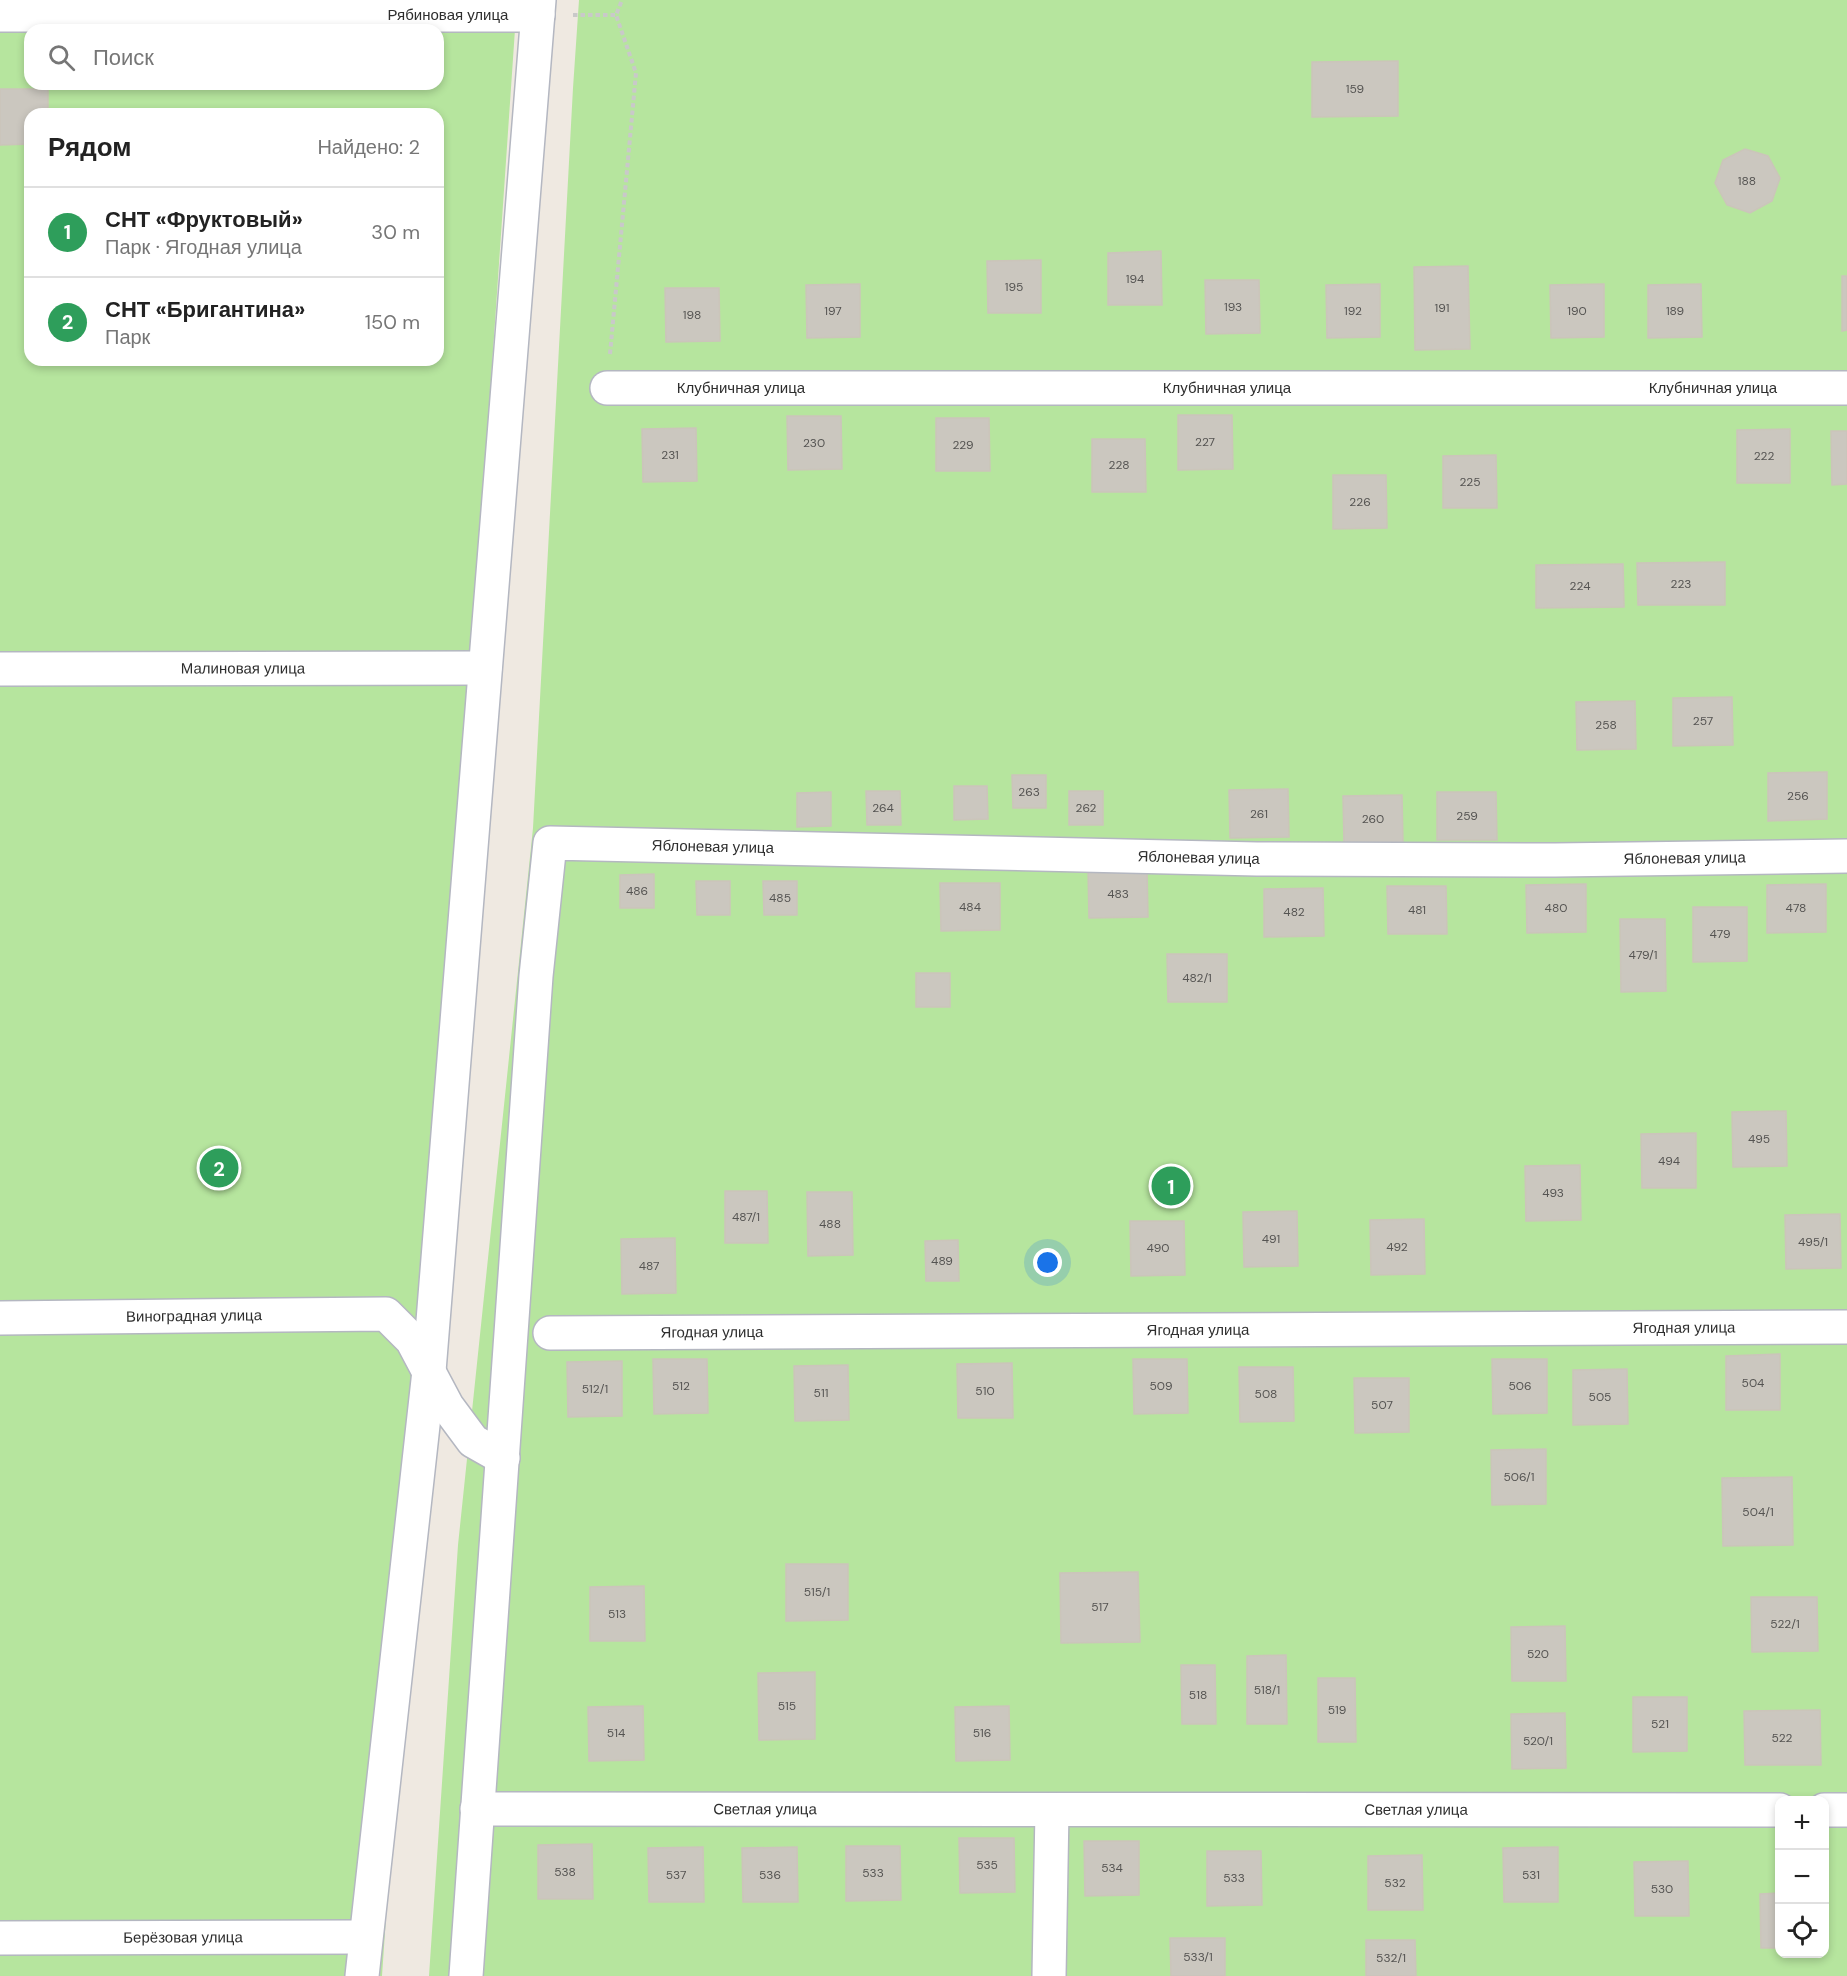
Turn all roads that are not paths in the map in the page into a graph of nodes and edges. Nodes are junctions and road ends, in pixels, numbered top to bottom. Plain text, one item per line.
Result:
1 (538, 7) edge
2 (0, 15) edge
3 (607, 388) road end
4 (1847, 388) edge
5 (485, 668) junction
6 (0, 669) edge
7 (1847, 856) edge
8 (0, 1318) edge
9 (1847, 1327) edge
10 (550, 1333) dead end
11 (429, 1371) junction
12 (502, 1458) junction
13 (477, 1809) junction
14 (1052, 1810) junction
15 (1775, 1810) edge
16 (1829, 1810) edge
17 (1847, 1810) edge
18 (366, 1937) junction
19 (0, 1938) edge
20 (362, 1976) edge
21 (466, 1976) edge
22 (1049, 1976) edge

1 - 2 street, Рябиновая улица
1 - 5 street
3 - 4 street, Клубничная улица
5 - 6 street, Малиновая улица
5 - 11 street
7 - 12 street, Яблоневая улица
8 - 11 street, Виноградная улица
9 - 10 street, Ягодная улица
11 - 12 street
11 - 18 street
12 - 13 street
13 - 14 street, Светлая улица
13 - 21 street
14 - 15 street, Светлая улица
14 - 22 street
16 - 17 street
18 - 19 street, Берёзовая улица
18 - 20 street

